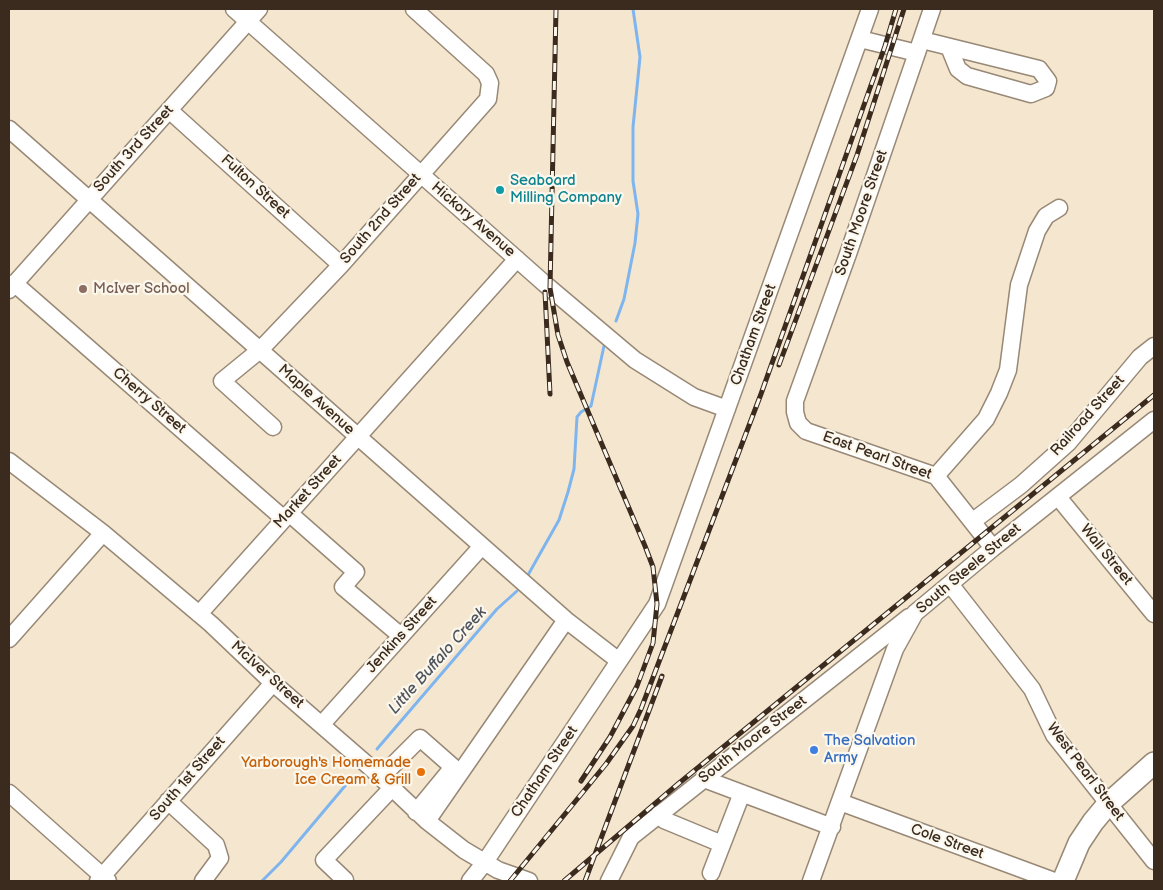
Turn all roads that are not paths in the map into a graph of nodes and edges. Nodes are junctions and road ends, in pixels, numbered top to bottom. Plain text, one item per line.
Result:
1 (234, 9) edge
2 (259, 9) edge
3 (414, 9) edge
4 (870, 9) edge
5 (932, 9) edge
6 (248, 21) junction
7 (860, 39) junction
8 (919, 46) junction
9 (949, 47) junction
10 (169, 110) junction
11 (9, 129) edge
12 (420, 175) junction
13 (90, 200) junction
14 (1059, 208) dead end
15 (517, 259) junction
16 (341, 265) junction
17 (12, 287) edge
18 (1154, 346) edge
19 (260, 350) junction
20 (727, 409) junction
21 (796, 417) joint
22 (1154, 420) edge
23 (273, 427) dead end
24 (358, 438) junction
25 (9, 461) edge
26 (936, 476) junction
27 (1058, 497) junction
28 (286, 516) junction
29 (973, 521) junction
30 (103, 533) junction
31 (482, 546) junction
32 (992, 548) junction
33 (950, 584) junction
34 (915, 613) junction
35 (200, 614) junction
36 (1154, 614) edge
37 (566, 620) junction
38 (402, 636) junction
39 (9, 639) edge
40 (622, 658) junction
41 (273, 683) junction
42 (322, 724) junction
43 (1154, 763) edge
44 (704, 779) junction
45 (386, 783) junction
46 (9, 793) edge
47 (742, 793) junction
48 (168, 801) junction
49 (840, 802) junction
50 (1108, 804) junction
51 (660, 814) junction
52 (421, 817) junction
53 (832, 826) junction
54 (722, 844) junction
55 (1154, 861) edge
56 (485, 862) junction
57 (711, 873) dead end
58 (103, 880) edge
59 (203, 881) edge
60 (344, 881) edge
61 (470, 881) edge
62 (529, 881) edge
63 (608, 881) edge
64 (811, 881) edge
65 (1054, 881) edge
66 (1063, 881) edge

1 - 6 street, Hickory Avenue
2 - 6 street, South 3rd Street
3 - 12 street, South 2nd Street
4 - 7 street, Chatham Street
5 - 8 street, South Moore Street
6 - 10 street, South 3rd Street
6 - 12 street, Hickory Avenue
7 - 8 street
7 - 20 street, Chatham Street
8 - 9 street
8 - 21 street, South Moore Street
9 - 9 street
10 - 13 street, South 3rd Street
10 - 16 street, Fulton Street
11 - 13 street, Maple Avenue
12 - 15 street, Hickory Avenue
12 - 16 street, South 2nd Street
13 - 17 street, South 3rd Street
13 - 19 street, Maple Avenue
14 - 26 street
15 - 20 street, Hickory Avenue
15 - 24 street, Market Street
16 - 19 street, South 2nd Street
17 - 28 street, Cherry Street
18 - 29 street, Railroad Street
19 - 23 street, South 2nd Street
19 - 24 street, Maple Avenue
20 - 40 street, Chatham Street
21 - 26 street, East Pearl Street
22 - 27 street, South Steele Street
24 - 28 street, Market Street
24 - 31 street, Maple Avenue
25 - 30 street, McIver Street
26 - 29 street, East Pearl Street
27 - 32 street, South Steele Street
27 - 36 street, Wall Street
28 - 35 street, Market Street
28 - 38 street, Cherry Street
29 - 32 street, East Pearl Street
30 - 35 street, McIver Street
30 - 39 street
31 - 37 street, Maple Avenue
31 - 38 street, Jenkins Street
32 - 33 street, South Steele Street
33 - 34 street, South Steele Street
33 - 50 street, West Pearl Street
34 - 44 street, South Moore Street
34 - 49 street, South Steele Street
35 - 41 street, McIver Street
37 - 40 street, Maple Avenue
37 - 52 street
38 - 42 street, Jenkins Street
40 - 56 street, Chatham Street
41 - 42 street, McIver Street
41 - 48 street, South 1st Street
42 - 45 street, McIver Street
43 - 50 main road
44 - 47 street
44 - 51 street, South Moore Street
45 - 52 street, McIver Street
45 - 52 street
45 - 60 street
46 - 58 street
47 - 53 street
47 - 54 street
48 - 58 street, South 1st Street
48 - 59 street
49 - 53 street, South Steele Street
49 - 65 street, Cole Street
50 - 55 street, West Pearl Street
50 - 66 main road
51 - 54 street
51 - 63 street, South Moore Street
52 - 56 street, McIver Street
53 - 64 street, South Steele Street
54 - 57 street
56 - 61 street, Chatham Street
56 - 62 street, McIver Street

